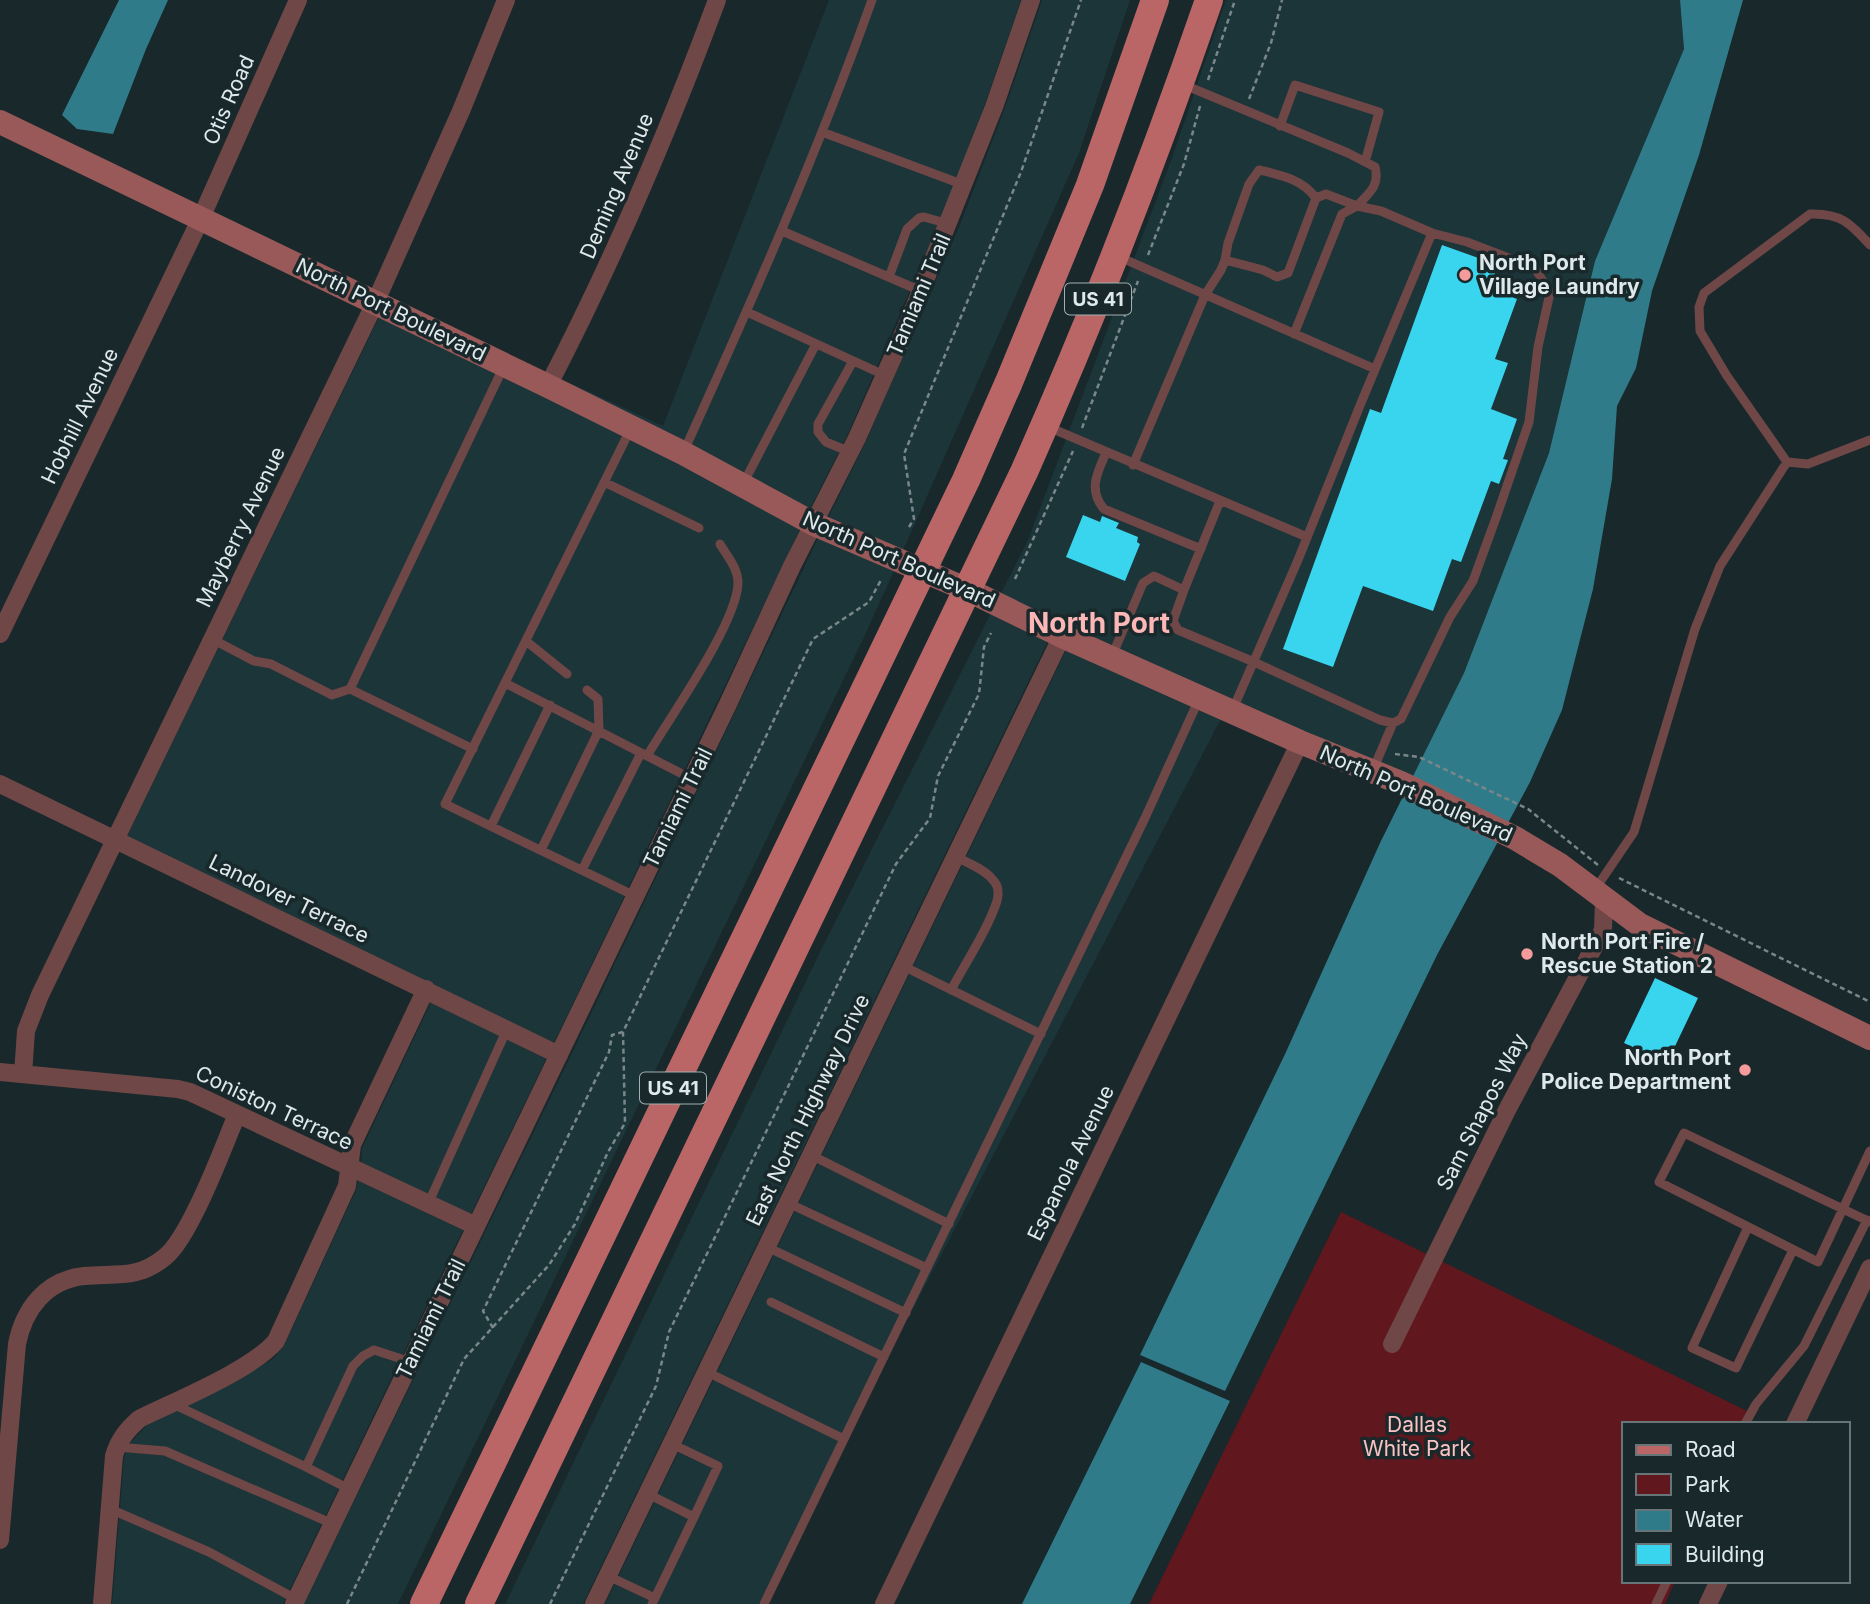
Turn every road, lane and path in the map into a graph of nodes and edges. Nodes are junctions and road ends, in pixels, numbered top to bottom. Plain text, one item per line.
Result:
1 (298, 0) edge
2 (506, 0) edge
3 (717, 0) edge
4 (872, 0) edge
5 (1031, 0) edge
6 (1081, 0) edge
7 (1155, 0) edge
8 (1209, 0) edge
9 (1235, 0) edge
10 (1282, 0) edge
11 (1192, 88) junction
12 (1244, 111) junction
13 (0, 122) edge
14 (1280, 126) junction
15 (822, 132) junction
16 (1365, 162) junction
17 (964, 185) junction
18 (1316, 198) junction
19 (1357, 205) junction
20 (201, 218) junction
21 (949, 224) junction
22 (782, 231) junction
23 (1432, 233) junction
24 (1870, 246) edge
25 (1116, 255) junction
26 (1226, 260) junction
27 (1143, 267) junction
28 (889, 277) junction
29 (921, 291) junction
30 (1205, 295) junction
31 (376, 303) junction
32 (747, 312) junction
33 (1294, 334) junction
34 (816, 344) junction
35 (853, 361) junction
36 (504, 365) junction
37 (1375, 369) junction
38 (884, 375) junction
39 (548, 386) junction
40 (1045, 426) junction
41 (631, 427) junction
42 (1078, 440) junction
43 (1870, 440) edge
44 (850, 452) junction
45 (683, 453) junction
46 (1106, 453) junction
47 (1787, 462) junction
48 (1133, 465) junction
49 (604, 482) junction
50 (742, 485) junction
51 (1220, 501) junction
52 (814, 524) junction
53 (909, 527) dead end
54 (699, 528) dead end
55 (1307, 537) junction
56 (720, 544) dead end
57 (1201, 549) junction
58 (922, 572) junction
59 (1015, 579) dead end
60 (881, 580) dead end
61 (968, 590) junction
62 (1184, 590) junction
63 (991, 633) dead end
64 (0, 634) edge
65 (1062, 636) junction
66 (212, 639) junction
67 (526, 641) junction
68 (1112, 658) junction
69 (1254, 662) junction
70 (567, 674) dead end
71 (505, 683) junction
72 (351, 689) junction
73 (587, 690) dead end
74 (1200, 697) junction
75 (550, 705) junction
76 (1232, 712) junction
77 (1392, 723) junction
78 (598, 730) junction
79 (1300, 742) junction
80 (473, 749) junction
81 (644, 754) junction
82 (1377, 760) junction
83 (692, 779) junction
84 (0, 784) edge
85 (491, 826) junction
86 (114, 840) junction
87 (541, 850) junction
88 (955, 856) junction
89 (582, 870) junction
90 (1601, 887) junction
91 (635, 896) junction
92 (903, 966) junction
93 (426, 989) junction
94 (951, 990) junction
95 (1870, 1002) edge
96 (507, 1029) junction
97 (622, 1032) junction
98 (1041, 1034) junction
99 (1870, 1038) edge
100 (558, 1055) junction
101 (0, 1072) edge
102 (23, 1074) junction
103 (237, 1114) junction
104 (1870, 1151) edge
105 (811, 1155) junction
106 (350, 1167) junction
107 (788, 1203) junction
108 (428, 1204) junction
109 (1842, 1208) junction
110 (1869, 1221) edge
111 (949, 1224) junction
112 (476, 1226) junction
113 (1748, 1227) junction
114 (767, 1247) junction
115 (1793, 1250) junction
116 (928, 1268) junction
117 (1870, 1268) edge
118 (771, 1302) dead end
119 (906, 1313) junction
120 (493, 1328) junction
121 (1392, 1344) dead end
122 (884, 1357) junction
123 (411, 1362) junction
124 (707, 1372) junction
125 (171, 1403) junction
126 (1746, 1422) edge
127 (1796, 1422) edge
128 (844, 1439) junction
129 (672, 1444) junction
130 (117, 1447) junction
131 (306, 1467) junction
132 (349, 1489) junction
133 (648, 1494) junction
134 (110, 1509) junction
135 (694, 1517) junction
136 (333, 1524) junction
137 (0, 1540) edge
138 (608, 1576) junction
139 (1666, 1583) edge
140 (1718, 1583) edge
141 (295, 1601) edge
142 (653, 1601) edge
143 (102, 1604) edge
144 (347, 1604) edge
145 (424, 1604) edge
146 (479, 1604) edge
147 (550, 1604) edge
148 (594, 1604) edge
149 (764, 1604) edge
150 (884, 1604) edge
151 (1656, 1604) edge
152 (1708, 1604) edge

1 - 20 street, Otis Road
2 - 31 street, Mayberry Avenue
3 - 39 street, Deming Avenue
4 - 15 lane
5 - 17 street, Tamiami Trail
6 - 53 path
7 - 58 main road, US 41
8 - 11 main road, US 41
9 - 11 path
10 - 12 path
11 - 12 lane
11 - 25 main road, US 41
11 - 27 path
12 - 14 lane
13 - 20 street, North Port Boulevard
14 - 16 lane
14 - 16 lane
15 - 17 lane
15 - 22 lane
16 - 19 lane
17 - 21 street, Tamiami Trail
18 - 19 lane
18 - 26 lane
18 - 26 lane
19 - 23 lane
19 - 33 lane
20 - 31 street, North Port Boulevard
20 - 64 street, Hobhill Avenue
21 - 28 lane
21 - 29 street, Tamiami Trail
22 - 28 lane
22 - 32 lane
23 - 37 lane
23 - 77 lane
24 - 47 lane
25 - 27 lane
25 - 40 main road, US 41
26 - 30 lane
27 - 30 lane
27 - 42 path
28 - 29 lane
29 - 38 street, Tamiami Trail
30 - 33 lane
30 - 48 lane
31 - 36 street, North Port Boulevard
31 - 66 street, Mayberry Avenue
32 - 34 lane
32 - 45 lane
33 - 37 lane
34 - 35 lane
34 - 50 lane
35 - 38 lane
35 - 44 lane
36 - 39 street, North Port Boulevard
36 - 72 lane
37 - 55 lane
38 - 44 street, Tamiami Trail
39 - 41 street, North Port Boulevard
40 - 42 lane
40 - 61 main road, US 41
41 - 45 street, North Port Boulevard
41 - 49 lane
42 - 46 lane
42 - 59 path
43 - 47 lane
44 - 52 street, Tamiami Trail
45 - 50 street, North Port Boulevard
46 - 48 lane
46 - 57 lane
47 - 90 lane
48 - 51 lane
49 - 54 lane
49 - 67 lane
50 - 52 street, North Port Boulevard
51 - 55 lane
51 - 57 lane
52 - 58 street, North Port Boulevard
52 - 83 street, Tamiami Trail
55 - 69 lane
56 - 81 lane
57 - 62 lane
58 - 61 street, North Port Boulevard
58 - 145 main road, US 41
60 - 97 path
61 - 65 street, North Port Boulevard
61 - 146 main road, US 41
62 - 68 lane
62 - 69 lane
63 - 147 path
65 - 68 street, North Port Boulevard
65 - 88 street, East North Highway Drive
66 - 72 lane
66 - 86 street, Mayberry Avenue
67 - 70 lane
67 - 71 lane
68 - 74 street, North Port Boulevard
69 - 76 lane
69 - 77 lane
71 - 75 lane
71 - 80 lane
72 - 80 lane
73 - 78 lane
74 - 76 street, North Port Boulevard
74 - 98 lane
75 - 78 lane
75 - 85 lane
76 - 79 street, North Port Boulevard
77 - 82 lane
78 - 81 lane
78 - 87 lane
79 - 82 street, North Port Boulevard
79 - 150 street, Espanola Avenue
80 - 85 lane
81 - 83 lane
81 - 89 lane
82 - 90 street, North Port Boulevard
82 - 90 path
83 - 91 street, Tamiami Trail
84 - 86 street, Landover Terrace
85 - 87 lane
86 - 93 street, Landover Terrace
86 - 102 street, Mayberry Avenue
87 - 89 lane
88 - 92 street, East North Highway Drive
88 - 94 lane
89 - 91 lane
90 - 95 path
90 - 99 street, North Port Boulevard
90 - 121 street, Sam Shapos Way
91 - 100 street, Tamiami Trail
92 - 94 lane
92 - 105 street, East North Highway Drive
93 - 96 street, Landover Terrace
93 - 106 street
94 - 98 lane
96 - 100 street, Landover Terrace
96 - 108 lane
97 - 120 path
97 - 120 path
98 - 111 lane
100 - 112 street, Tamiami Trail
101 - 102 street, Coniston Terrace
102 - 103 street, Coniston Terrace
103 - 106 street, Coniston Terrace
103 - 137 street
104 - 109 lane
105 - 107 street, East North Highway Drive
105 - 111 lane
106 - 108 street, Coniston Terrace
106 - 125 street
107 - 114 street, East North Highway Drive
107 - 116 lane
108 - 112 street, Coniston Terrace
109 - 110 lane
109 - 113 lane
109 - 115 lane
110 - 126 lane
111 - 116 lane
112 - 123 street, Tamiami Trail
113 - 115 lane
113 - 115 lane
114 - 119 lane
114 - 124 street, East North Highway Drive
116 - 119 lane
117 - 127 street
118 - 122 lane
119 - 122 lane
120 - 144 path
122 - 128 lane
123 - 131 lane
123 - 132 street, Tamiami Trail
124 - 128 lane
124 - 129 street, East North Highway Drive
125 - 130 street
125 - 131 lane
128 - 149 lane
129 - 133 street, East North Highway Drive
129 - 135 lane
130 - 134 street
130 - 136 lane
131 - 132 lane
132 - 136 street, Tamiami Trail
133 - 135 lane
133 - 138 street, East North Highway Drive
134 - 141 lane
134 - 143 street
135 - 142 lane
136 - 141 street, Tamiami Trail
138 - 142 lane
138 - 148 street, East North Highway Drive
139 - 151 lane
140 - 152 street

